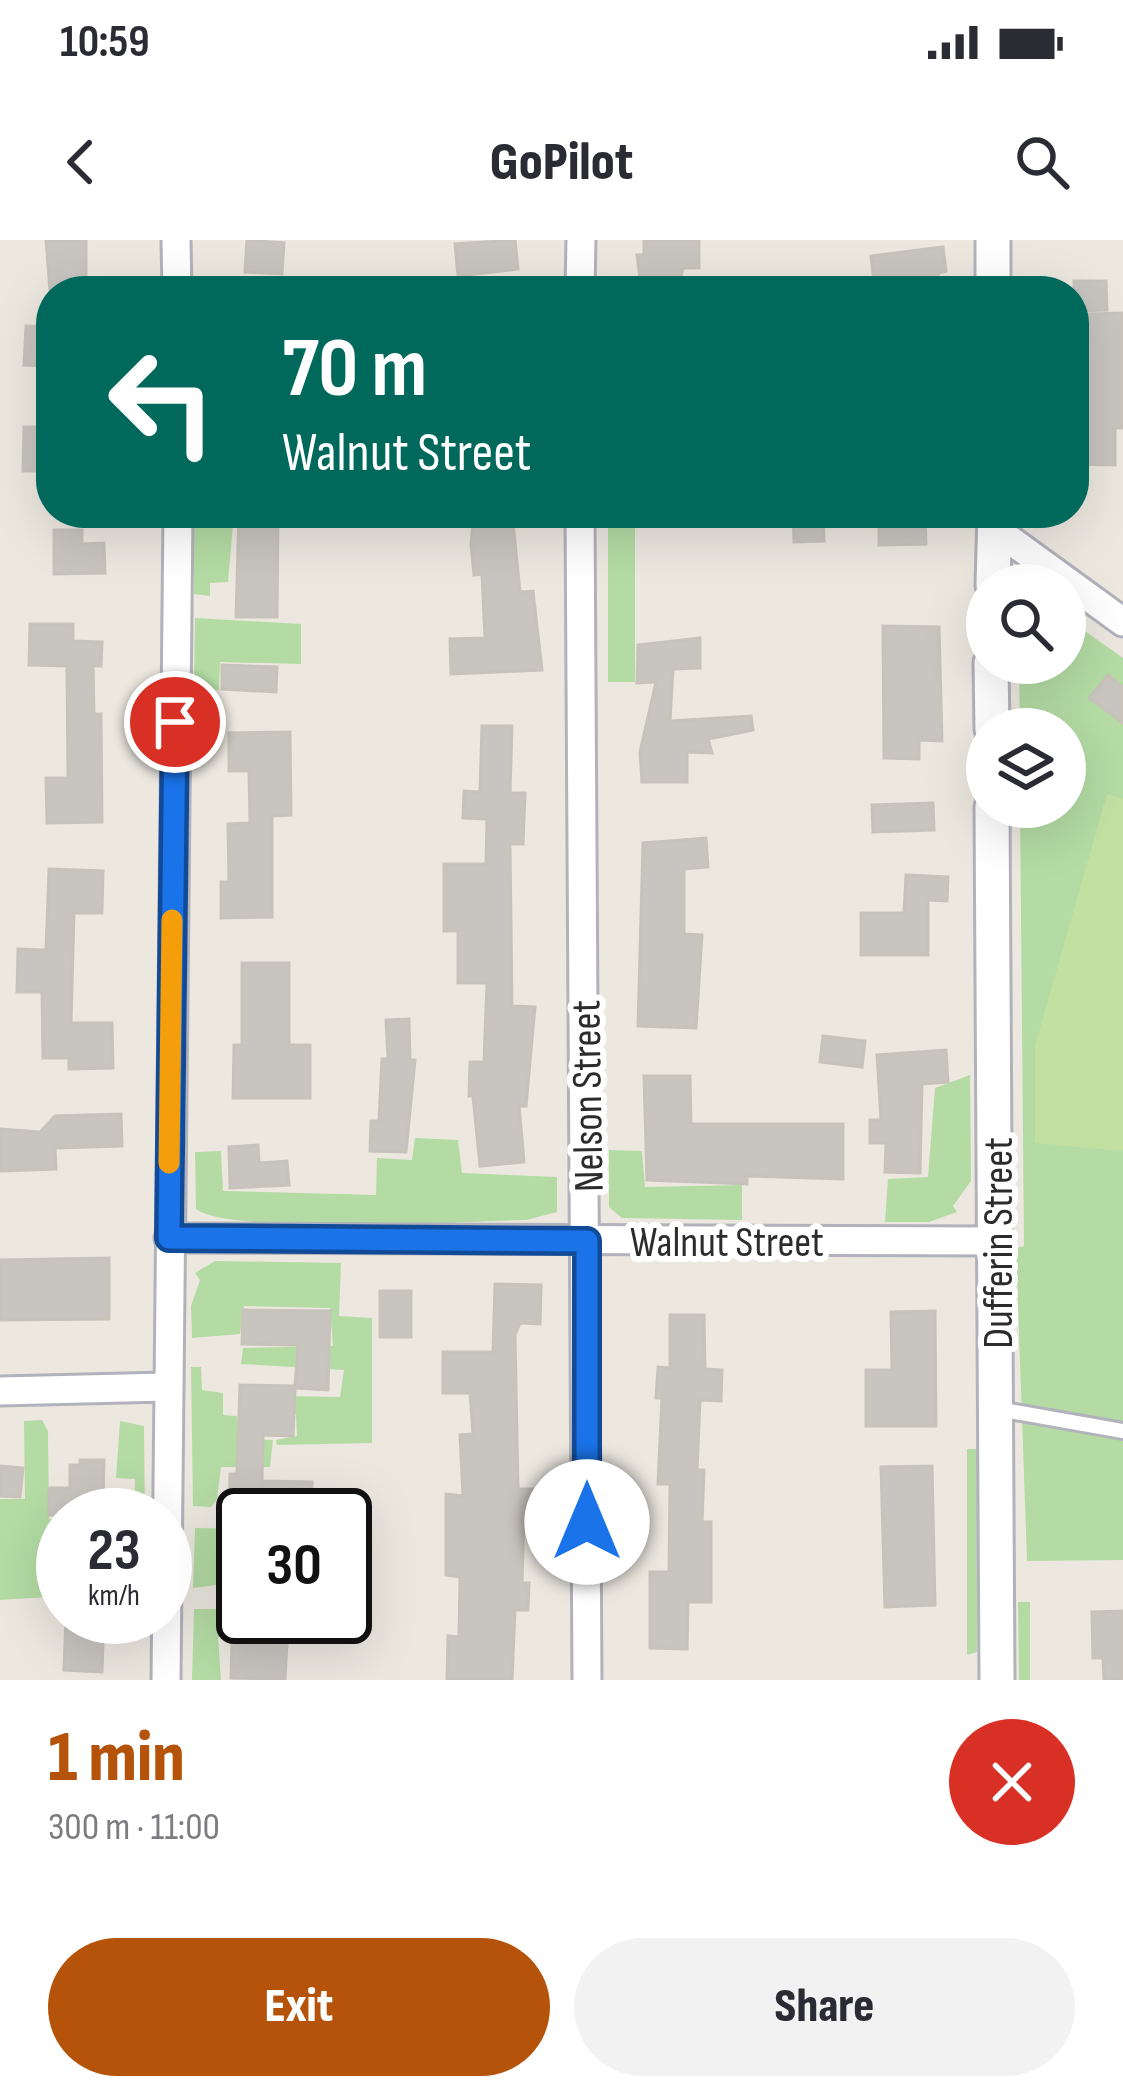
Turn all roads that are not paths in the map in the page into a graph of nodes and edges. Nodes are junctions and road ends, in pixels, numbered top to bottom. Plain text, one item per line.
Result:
1 (176, 240) edge
2 (581, 240) edge
3 (993, 240) edge
4 (177, 276) edge
5 (580, 276) edge
6 (993, 276) edge
7 (178, 528) edge
8 (580, 528) edge
9 (995, 528) edge
10 (1004, 528) edge
11 (994, 564) edge
12 (1123, 622) edge
13 (992, 828) edge
14 (169, 1238) junction
15 (587, 1241) junction
16 (998, 1241) junction
17 (167, 1387) junction
18 (0, 1391) edge
19 (998, 1409) junction
20 (1123, 1432) edge
21 (166, 1680) edge
22 (587, 1680) edge
23 (998, 1680) edge

1 - 4 street
2 - 5 street
3 - 6 street
7 - 14 street
8 - 15 street, Nelson Street
9 - 11 street
10 - 12 street
13 - 16 street, Dufferin Street
14 - 15 street, Walnut Street
14 - 17 street
15 - 16 street, Walnut Street
15 - 22 street, Nelson Street
16 - 19 street, Dufferin Street
17 - 18 street
17 - 21 street
19 - 20 lane
19 - 23 street, Dufferin Street

